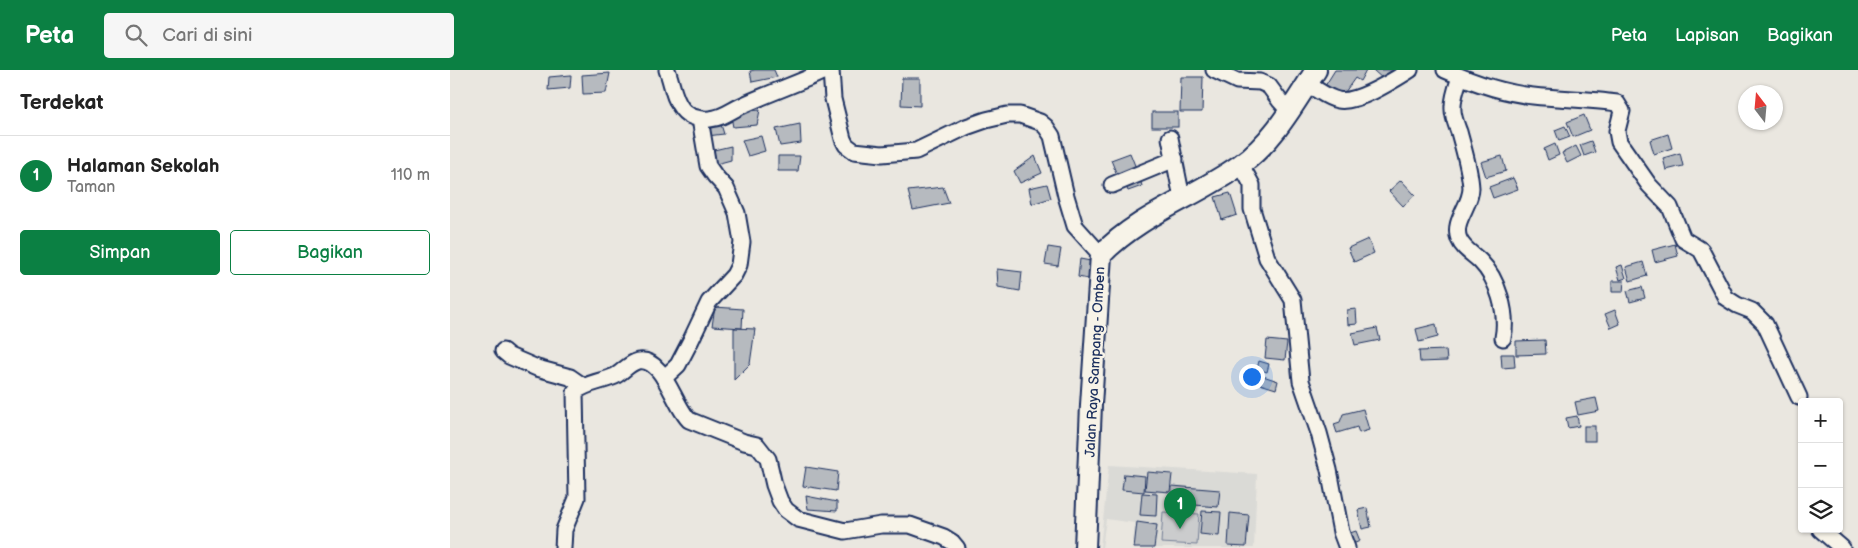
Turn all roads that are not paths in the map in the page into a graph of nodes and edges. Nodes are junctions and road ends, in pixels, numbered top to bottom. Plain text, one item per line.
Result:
1 (667, 70) edge
2 (827, 70) edge
3 (831, 70) edge
4 (1214, 70) edge
5 (1410, 70) edge
6 (1445, 70) edge
7 (1312, 77) edge
8 (1460, 77) junction
9 (1289, 111) junction
10 (700, 119) junction
11 (1170, 138) dead end
12 (1175, 159) junction
13 (1241, 165) junction
14 (1112, 185) dead end
15 (1182, 198) junction
16 (1102, 255) junction
17 (1504, 338) dead end
18 (503, 351) dead end
19 (664, 378) junction
20 (583, 386) junction
21 (1799, 397) dead end
22 (1825, 533) edge
23 (563, 548) edge
24 (957, 548) edge
25 (1085, 548) edge
26 (1346, 548) edge
27 (1842, 548) edge

1 - 10 street
2 - 10 street
3 - 16 street
4 - 9 street
5 - 7 street
6 - 8 street
7 - 9 main road, Jalan Raya Sampang - Omben
8 - 17 street
8 - 21 street
9 - 13 main road, Jalan Raya Sampang - Omben
10 - 19 street
11 - 12 street
12 - 14 street
12 - 15 street
13 - 15 main road, Jalan Raya Sampang - Omben
13 - 26 street
15 - 16 main road, Jalan Raya Sampang - Omben
16 - 25 main road, Jalan Raya Sampang - Omben
18 - 20 street
19 - 20 street
19 - 24 street
20 - 23 street
22 - 27 street

